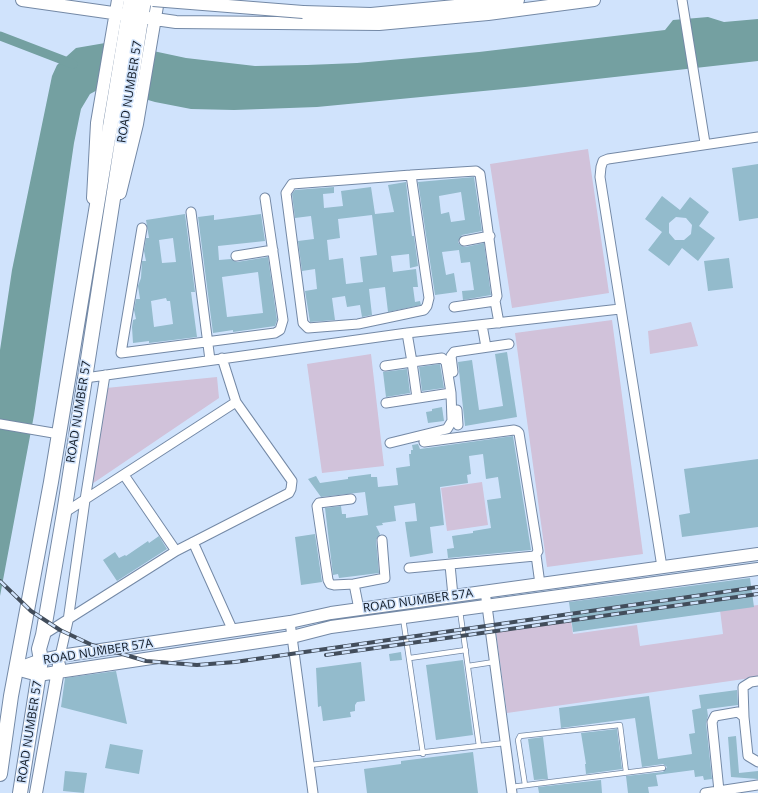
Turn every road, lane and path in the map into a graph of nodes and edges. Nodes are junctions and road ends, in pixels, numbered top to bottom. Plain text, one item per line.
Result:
1 (29, 0) edge
2 (118, 0) edge
3 (132, 0) edge
4 (144, 0) edge
5 (153, 0) edge
6 (158, 0) edge
7 (212, 0) edge
8 (518, 0) edge
9 (594, 0) edge
10 (683, 2) edge
11 (115, 14) junction
12 (215, 22) junction
13 (141, 24) junction
14 (125, 118) junction
15 (758, 137) edge
16 (705, 144) junction
17 (411, 175) junction
18 (266, 198) dead end
19 (191, 212) dead end
20 (142, 228) dead end
21 (490, 236) junction
22 (464, 241) dead end
23 (273, 250) junction
24 (90, 251) junction
25 (236, 256) dead end
26 (494, 301) junction
27 (454, 307) dead end
28 (620, 309) junction
29 (358, 324) junction
30 (499, 324) junction
31 (482, 326) junction
32 (407, 333) junction
33 (361, 339) junction
34 (207, 343) junction
35 (509, 344) dead end
36 (486, 347) junction
37 (222, 358) junction
38 (210, 360) junction
39 (412, 362) junction
40 (385, 366) dead end
41 (105, 375) junction
42 (85, 378) junction
43 (451, 393) junction
44 (417, 398) junction
45 (236, 402) junction
46 (386, 403) dead end
47 (0, 424) edge
48 (458, 425) dead end
49 (59, 434) junction
50 (424, 442) dead end
51 (390, 443) dead end
52 (124, 475) junction
53 (351, 499) dead end
54 (84, 500) junction
55 (64, 513) junction
56 (382, 540) dead end
57 (193, 542) junction
58 (176, 550) junction
59 (758, 554) edge
60 (536, 555) junction
61 (450, 565) junction
62 (662, 567) junction
63 (409, 568) dead end
64 (758, 569) edge
65 (354, 584) junction
66 (540, 584) junction
67 (485, 592) junction
68 (454, 596) junction
69 (487, 606) junction
70 (359, 609) junction
71 (460, 611) junction
72 (403, 618) junction
73 (68, 621) junction
74 (290, 622) junction
75 (233, 631) junction
76 (44, 636) junction
77 (292, 637) junction
78 (466, 650) junction
79 (60, 656) junction
80 (410, 658) junction
81 (41, 660) junction
82 (494, 662) junction
83 (468, 666) junction
84 (16, 669) junction
85 (58, 672) junction
86 (38, 675) junction
87 (758, 681) edge
88 (744, 717) junction
89 (505, 743) junction
90 (479, 746) junction
91 (422, 754) junction
92 (758, 762) edge
93 (310, 765) junction
94 (663, 768) dead end
95 (626, 772) junction
96 (0, 774) edge
97 (525, 785) junction
98 (758, 785) edge
99 (511, 790) edge
100 (720, 791) junction
101 (20, 793) edge
102 (36, 793) edge
103 (313, 793) edge
104 (705, 793) edge

1 - 11 street
2 - 11 street
3 - 13 main road
4 - 13 main road
5 - 8 street, bridge
6 - 13 street
7 - 12 street
9 - 12 street
10 - 16 street
11 - 13 street
11 - 24 street
12 - 13 street
13 - 14 main road, ROAD NUMBER 57
13 - 14 street
14 - 24 main road, ROAD NUMBER 57
14 - 42 main road, ROAD NUMBER 57
15 - 16 street
16 - 28 street
17 - 21 street
17 - 29 street
17 - 29 street
18 - 23 street
19 - 34 street
20 - 34 street
21 - 22 street
21 - 26 street
23 - 25 street
23 - 34 street
24 - 49 main road, ROAD NUMBER 57
26 - 27 street
26 - 30 street
28 - 30 street
28 - 62 street
29 - 33 street
30 - 31 street
31 - 32 street
31 - 36 street
32 - 33 street
32 - 39 street
33 - 37 street
34 - 38 street
35 - 36 street
36 - 48 street
37 - 38 street
37 - 45 street
38 - 41 street
39 - 40 street
39 - 43 street
39 - 44 street
41 - 42 street
41 - 54 street
42 - 55 main road, ROAD NUMBER 57
43 - 44 street
43 - 51 street
44 - 46 street
45 - 52 street
45 - 57 street
47 - 49 street
49 - 84 main road, ROAD NUMBER 57
50 - 60 street
52 - 54 street
52 - 58 street
53 - 65 street
54 - 55 street
54 - 73 street
55 - 76 main road, ROAD NUMBER 57
56 - 65 street
57 - 58 street
57 - 75 street
58 - 73 street
59 - 62 street, ROAD NUMBER 57A
60 - 61 street
60 - 66 street
61 - 63 street
61 - 68 street
62 - 66 street, ROAD NUMBER 57A
64 - 69 street, ROAD NUMBER 57A
65 - 70 street
66 - 67 street, ROAD NUMBER 57A
67 - 68 street, ROAD NUMBER 57A
67 - 69 street
68 - 70 street, ROAD NUMBER 57A
69 - 71 street, ROAD NUMBER 57A
69 - 82 street
70 - 74 street, ROAD NUMBER 57A
71 - 72 street, ROAD NUMBER 57A
71 - 78 lane
72 - 77 street, ROAD NUMBER 57A
72 - 80 lane
73 - 76 street
73 - 79 street
74 - 75 street, ROAD NUMBER 57A
74 - 77 street
75 - 79 street, ROAD NUMBER 57A
76 - 81 main road, ROAD NUMBER 57
77 - 85 street, ROAD NUMBER 57A
77 - 93 street
78 - 80 lane
78 - 83 lane
79 - 81 street, ROAD NUMBER 57A
79 - 85 street
80 - 91 lane
81 - 84 street, ROAD NUMBER 57A
81 - 86 main road, ROAD NUMBER 57
82 - 83 lane
82 - 89 street
83 - 90 lane
84 - 86 street, ROAD NUMBER 57A
84 - 96 main road, ROAD NUMBER 57
85 - 86 street, ROAD NUMBER 57A
85 - 102 street
86 - 101 main road, ROAD NUMBER 57
87 - 88 street
88 - 92 street
88 - 100 street
89 - 90 lane
89 - 99 street
90 - 91 lane
91 - 93 lane
93 - 103 street
94 - 95 lane
95 - 97 lane
95 - 97 lane
97 - 99 lane
98 - 100 street
100 - 104 street

